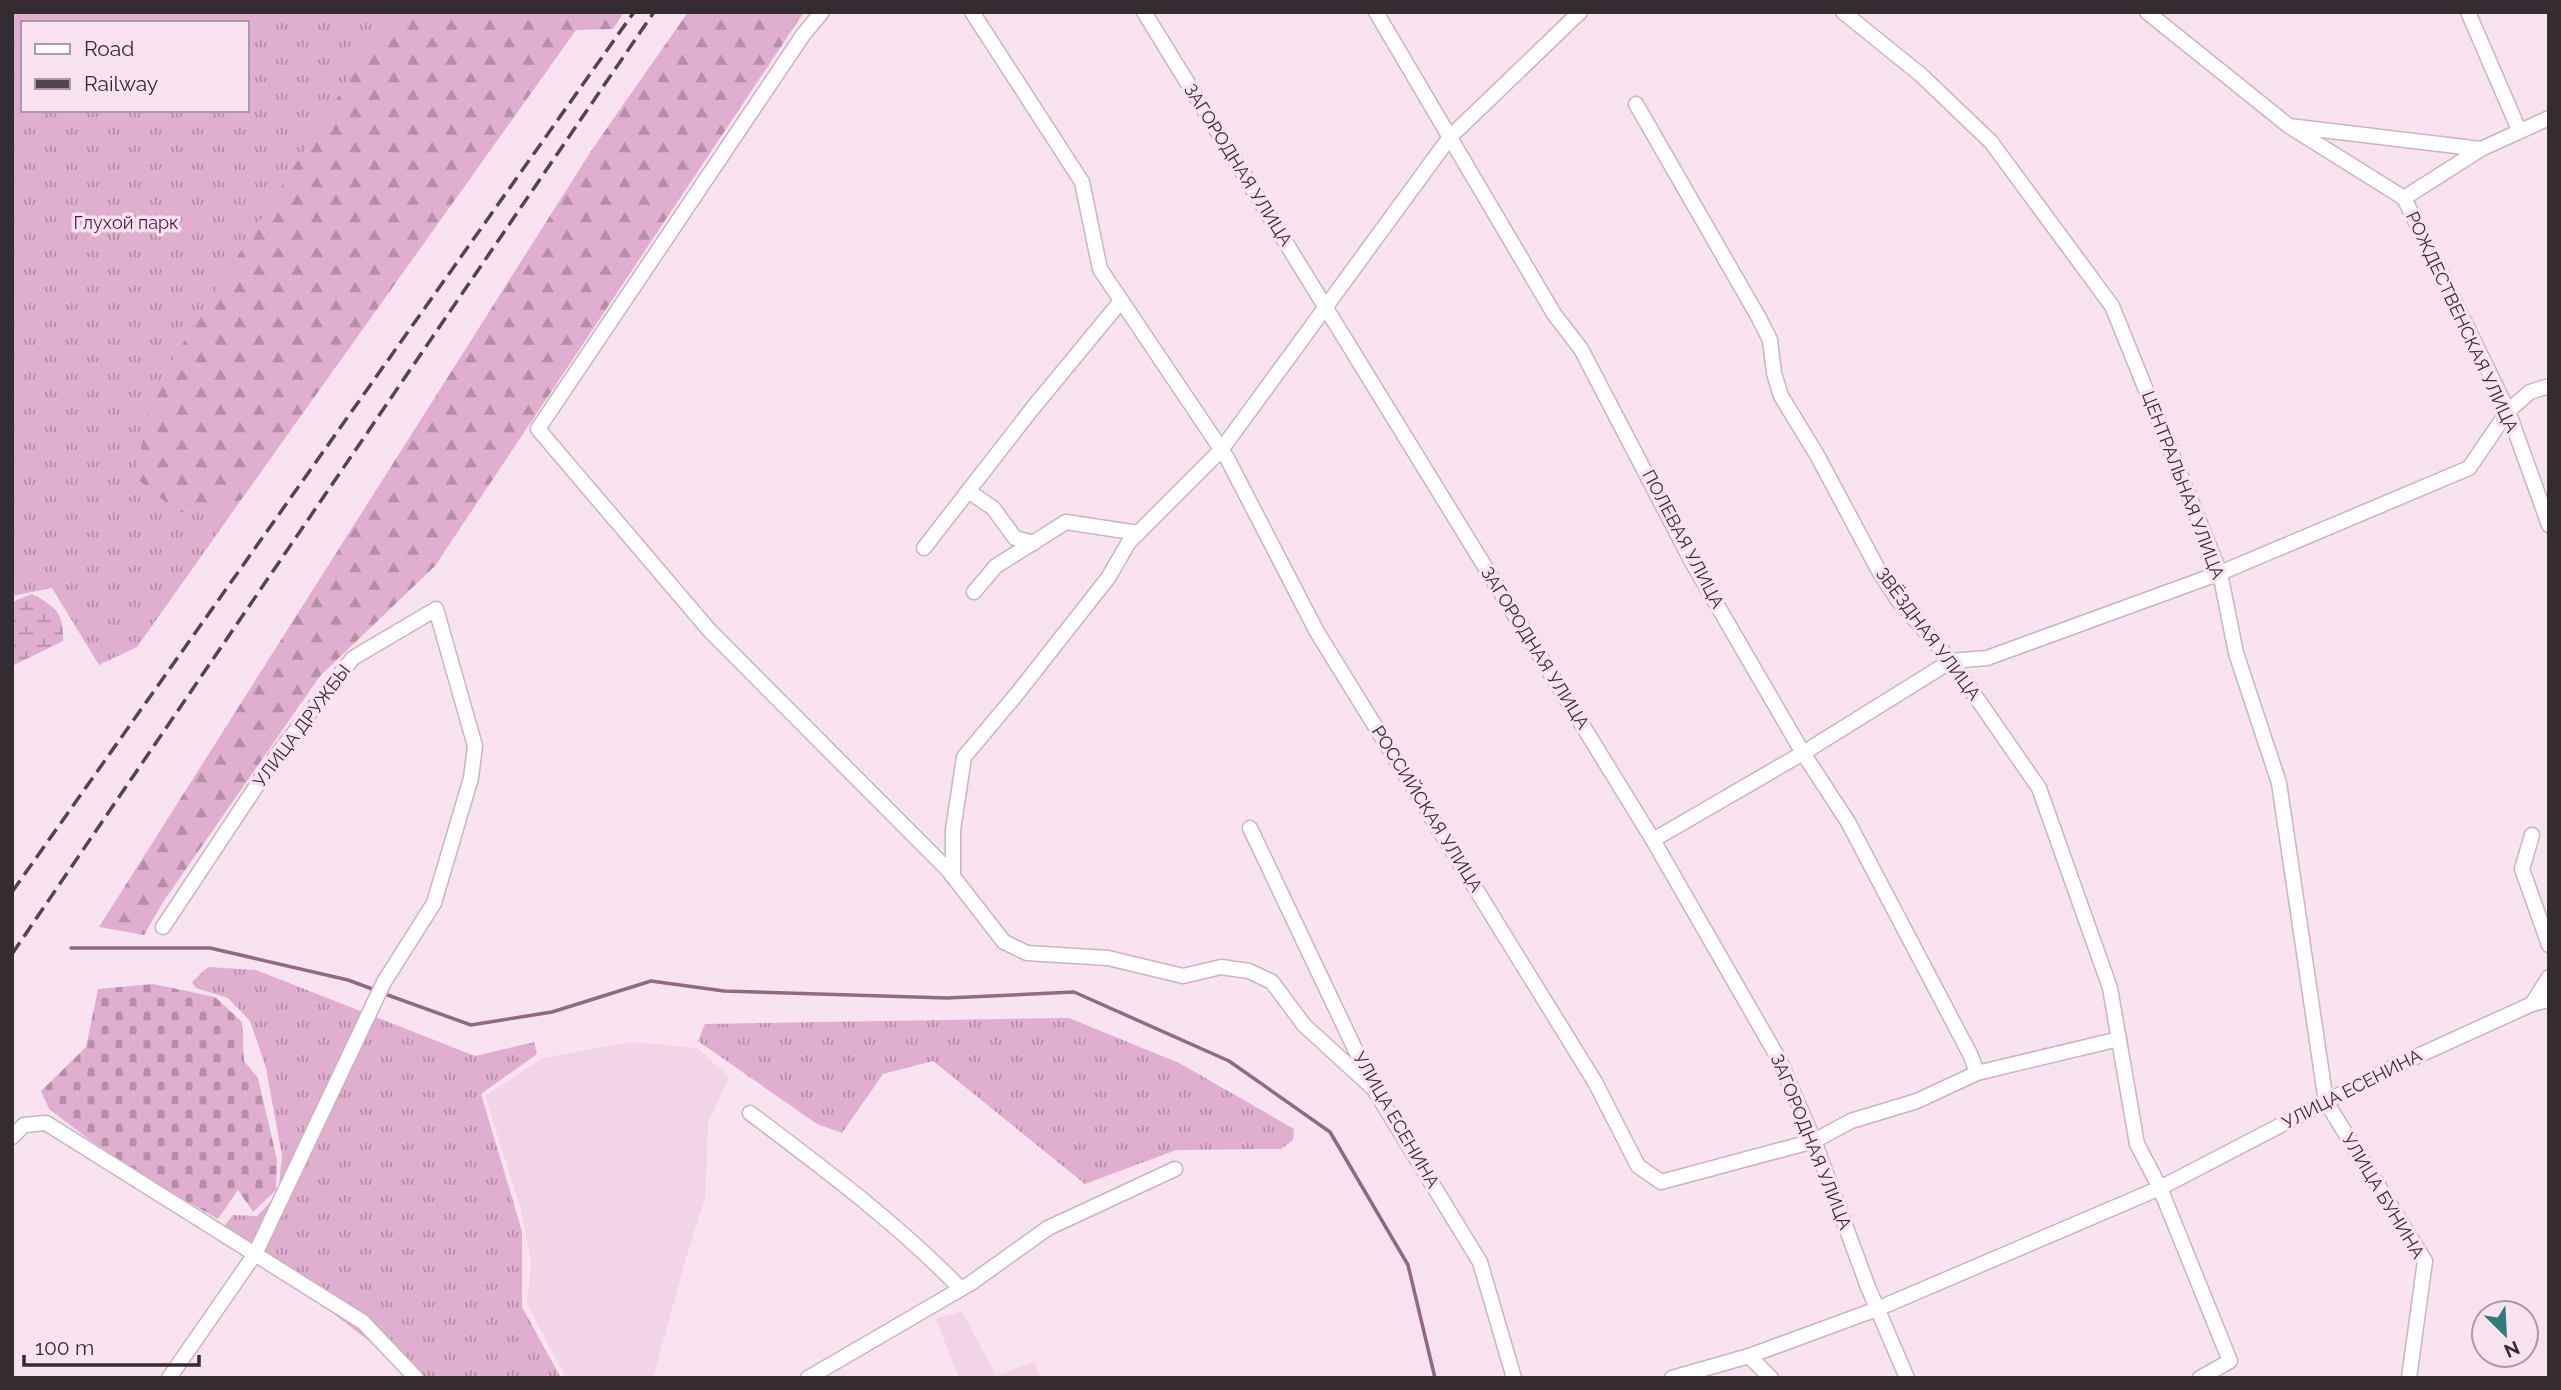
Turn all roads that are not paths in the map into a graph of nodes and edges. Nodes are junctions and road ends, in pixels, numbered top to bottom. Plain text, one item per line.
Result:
1 (822, 12) edge
2 (972, 12) edge
3 (1144, 12) edge
4 (1376, 12) edge
5 (1580, 12) edge
6 (1843, 12) edge
7 (2147, 12) edge
8 (2468, 12) edge
9 (1636, 104) dead end
10 (2549, 118) edge
11 (2289, 126) junction
12 (2519, 130) junction
13 (1450, 137) junction
14 (2481, 149) junction
15 (2404, 198) junction
16 (1121, 301) junction
17 (1325, 307) junction
18 (2549, 386) edge
19 (2508, 411) junction
20 (1221, 450) junction
21 (968, 491) junction
22 (2549, 525) edge
23 (1138, 533) junction
24 (1034, 542) junction
25 (924, 548) dead end
26 (2220, 573) junction
27 (974, 592) dead end
28 (1951, 661) junction
29 (1803, 753) junction
30 (1250, 828) dead end
31 (2532, 835) dead end
32 (1653, 840) junction
33 (953, 876) junction
34 (163, 927) dead end
35 (2549, 945) edge
36 (2549, 977) edge
37 (2549, 1000) edge
38 (2532, 1004) junction
39 (2119, 1039) junction
40 (1977, 1073) junction
41 (1374, 1089) junction
42 (2326, 1102) junction
43 (750, 1113) dead end
44 (12, 1137) edge
45 (1814, 1141) junction
46 (1175, 1169) dead end
47 (2160, 1188) junction
48 (255, 1254) junction
49 (961, 1289) junction
50 (1877, 1309) junction
51 (1749, 1356) junction
52 (169, 1378) edge
53 (416, 1378) edge
54 (808, 1378) edge
55 (1514, 1378) edge
56 (1672, 1378) edge
57 (1771, 1378) edge
58 (1907, 1378) edge
59 (2200, 1378) edge
60 (2409, 1378) edge

1 - 33 street
2 - 16 street, РОССИЙСКАЯ УЛИЦА
3 - 17 street, ЗАГОРОДНАЯ УЛИЦА
4 - 13 street, ПОЛЕВАЯ УЛИЦА
5 - 13 street
6 - 26 street, ЦЕНТРАЛЬНАЯ УЛИЦА
7 - 11 street
8 - 12 street
9 - 28 street, ЗВЁЗДНАЯ УЛИЦА
10 - 12 street
11 - 14 street
11 - 15 street
12 - 14 street
13 - 17 street
13 - 29 street, ПОЛЕВАЯ УЛИЦА
14 - 15 street
15 - 19 street, РОЖДЕСТВЕНСКАЯ УЛИЦА
16 - 20 street, РОССИЙСКАЯ УЛИЦА
16 - 21 street
17 - 20 street
17 - 32 street, ЗАГОРОДНАЯ УЛИЦА
18 - 19 street
19 - 22 street, РОЖДЕСТВЕНСКАЯ УЛИЦА
19 - 26 street
20 - 23 street
20 - 45 street, РОССИЙСКАЯ УЛИЦА
21 - 24 street
21 - 25 street
23 - 24 street
23 - 33 street
24 - 27 street
26 - 28 street
26 - 42 street, ЦЕНТРАЛЬНАЯ УЛИЦА
28 - 29 street
28 - 39 street, ЗВЁЗДНАЯ УЛИЦА
29 - 32 street
29 - 40 street, ПОЛЕВАЯ УЛИЦА
30 - 41 street, УЛИЦА ЕСЕНИНА
31 - 35 street
32 - 45 street, ЗАГОРОДНАЯ УЛИЦА
33 - 41 street
34 - 48 street, УЛИЦА ДРУЖБЫ
36 - 38 street
37 - 38 street, УЛИЦА ЕСЕНИНА
38 - 42 street, УЛИЦА ЕСЕНИНА
39 - 40 street, РОССИЙСКАЯ УЛИЦА
39 - 47 street, ЗВЁЗДНАЯ УЛИЦА
40 - 45 street, РОССИЙСКАЯ УЛИЦА
41 - 55 street, УЛИЦА ЕСЕНИНА
42 - 47 street, УЛИЦА ЕСЕНИНА
42 - 60 street, УЛИЦА БУНИНА
43 - 49 street
44 - 48 street
45 - 50 street, ЗАГОРОДНАЯ УЛИЦА
46 - 49 street
47 - 50 street, УЛИЦА ЕСЕНИНА
47 - 59 street
48 - 52 street
48 - 53 street
49 - 54 street
50 - 51 street, УЛИЦА ЕСЕНИНА
50 - 58 street
51 - 56 street, УЛИЦА ЕСЕНИНА
51 - 57 street

